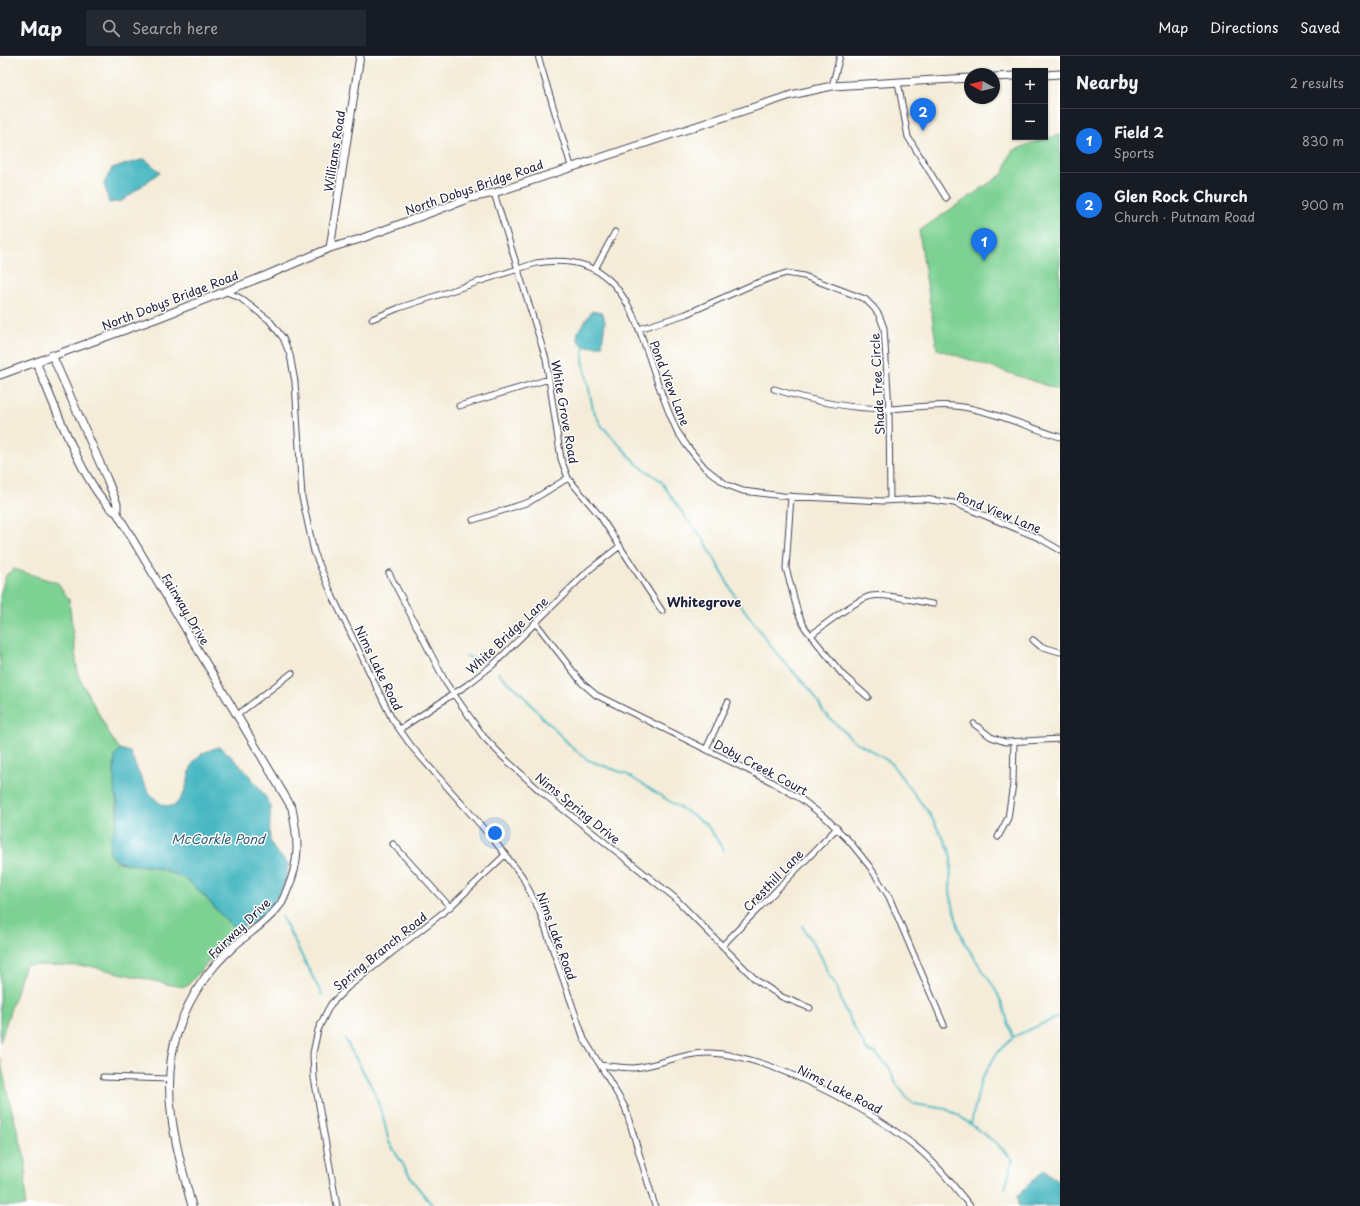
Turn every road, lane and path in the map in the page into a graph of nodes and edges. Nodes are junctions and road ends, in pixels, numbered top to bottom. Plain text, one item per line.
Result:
1 (360, 56) edge
2 (538, 56) edge
3 (840, 56) edge
4 (1060, 74) edge
5 (1048, 75) edge
6 (1012, 76) edge
7 (1000, 77) edge
8 (964, 78) edge
9 (898, 82) junction
10 (832, 86) junction
11 (571, 166) junction
12 (494, 193) junction
13 (946, 198) dead end
14 (615, 232) dead end
15 (330, 248) junction
16 (518, 268) junction
17 (595, 269) junction
18 (225, 291) junction
19 (372, 319) dead end
20 (639, 329) junction
21 (52, 355) junction
22 (36, 362) junction
23 (0, 374) edge
24 (549, 378) junction
25 (774, 389) dead end
26 (459, 406) dead end
27 (889, 409) junction
28 (1060, 437) edge
29 (568, 478) junction
30 (791, 496) junction
31 (890, 500) junction
32 (117, 513) junction
33 (472, 520) dead end
34 (620, 546) junction
35 (1060, 550) edge
36 (389, 574) dead end
37 (933, 604) dead end
38 (662, 611) dead end
39 (535, 622) junction
40 (811, 635) junction
41 (1034, 640) dead end
42 (1060, 652) edge
43 (292, 673) dead end
44 (453, 693) junction
45 (868, 697) dead end
46 (728, 702) dead end
47 (237, 715) junction
48 (974, 724) dead end
49 (400, 729) junction
50 (1060, 739) edge
51 (1014, 742) junction
52 (706, 749) junction
53 (837, 828) junction
54 (998, 837) dead end
55 (393, 844) dead end
56 (506, 854) junction
57 (450, 907) junction
58 (723, 945) junction
59 (810, 1008) dead end
60 (944, 1025) dead end
61 (600, 1065) junction
62 (103, 1077) dead end
63 (170, 1080) junction
64 (192, 1206) edge
65 (337, 1206) edge
66 (655, 1206) edge
67 (970, 1206) edge

1 - 15 street, Williams Road
2 - 11 street
3 - 10 street
4 - 5 street
6 - 7 street
8 - 9 street, North Dobys Bridge Road
9 - 10 street, North Dobys Bridge Road
9 - 13 street
10 - 11 street, North Dobys Bridge Road
11 - 12 street, North Dobys Bridge Road
12 - 15 street, North Dobys Bridge Road
12 - 16 street, White Grove Road
14 - 17 street
15 - 18 street, North Dobys Bridge Road
16 - 17 street, Pond View Lane
16 - 19 street, Pond View Lane
16 - 24 street, White Grove Road
17 - 20 street, Pond View Lane
18 - 21 street, North Dobys Bridge Road
18 - 49 street, Nims Lake Road
20 - 27 street, Shade Tree Circle
20 - 30 street, Pond View Lane
21 - 22 street, North Dobys Bridge Road
21 - 32 street, Fairway Drive
22 - 23 street, North Dobys Bridge Road
22 - 32 street, Fairway Drive
24 - 26 street
24 - 29 street, White Grove Road
25 - 27 street
27 - 28 street
27 - 31 street, Shade Tree Circle
29 - 33 street
29 - 34 street, White Grove Road
30 - 31 street, Pond View Lane
30 - 40 street
31 - 35 street, Pond View Lane
32 - 47 street, Fairway Drive
34 - 38 street, White Grove Road
34 - 39 street, White Bridge Lane
36 - 44 street, Nims Spring Drive
37 - 40 street
39 - 44 street, White Bridge Lane
39 - 52 street, Doby Creek Court
40 - 45 street
41 - 42 street
43 - 47 street
44 - 49 street, White Bridge Lane
44 - 58 street, Nims Spring Drive
46 - 52 street
47 - 63 street, Fairway Drive
48 - 51 street
49 - 56 street, Nims Lake Road
50 - 51 street
51 - 54 street
52 - 53 street, Doby Creek Court
53 - 58 street, Cresthill Lane
53 - 60 street, Doby Creek Court
55 - 57 street
56 - 57 street, Spring Branch Road
56 - 61 street, Nims Lake Road
57 - 65 street, Spring Branch Road
58 - 59 street, Nims Spring Drive
61 - 66 street
61 - 67 street, Nims Lake Road
62 - 63 street
63 - 64 street, Fairway Drive

